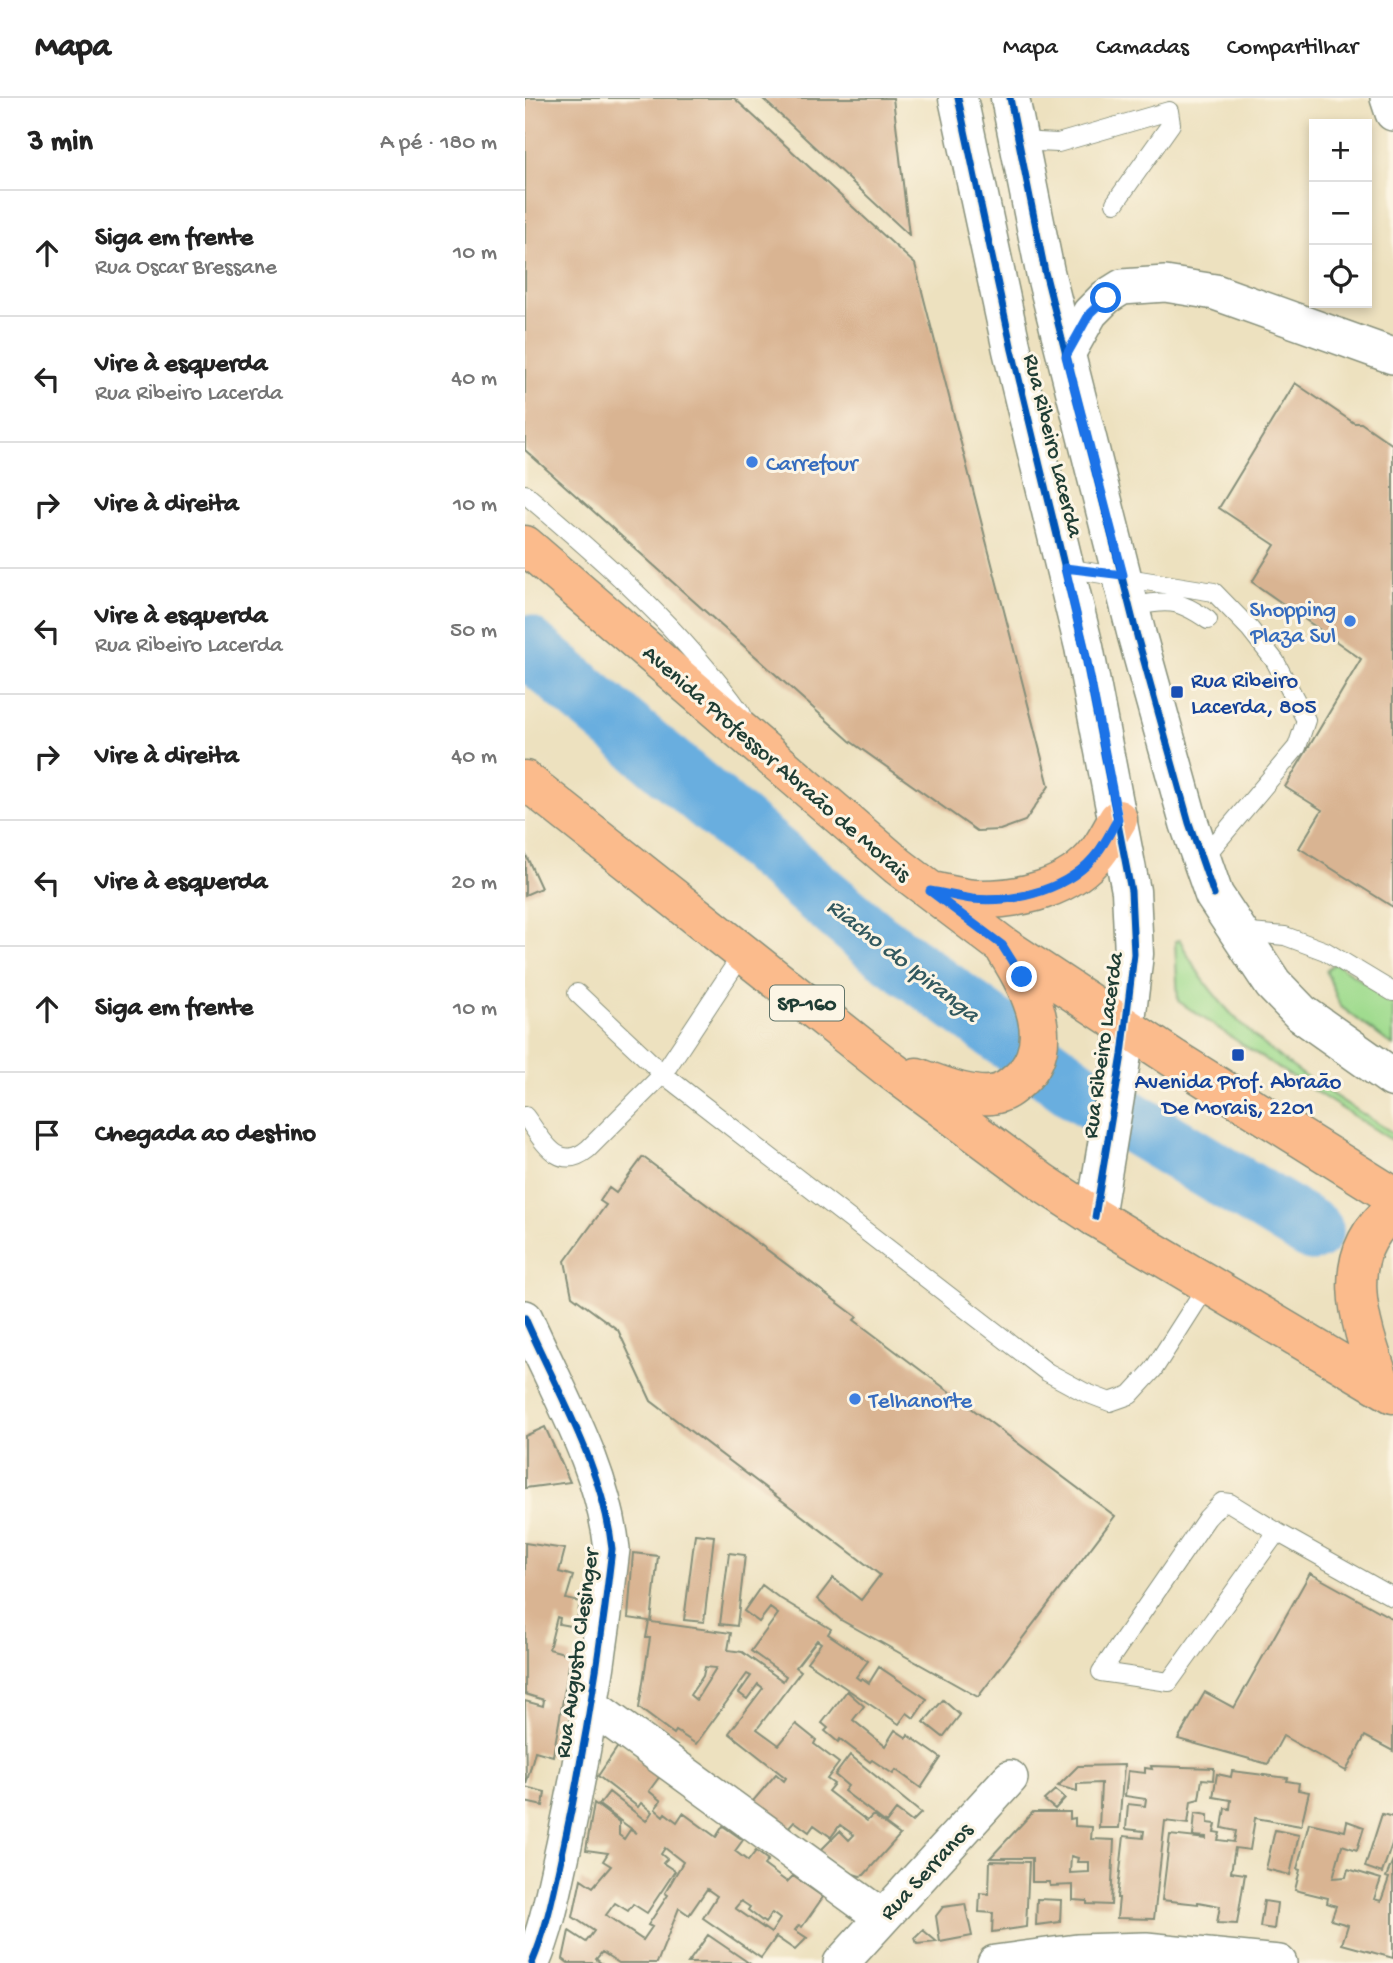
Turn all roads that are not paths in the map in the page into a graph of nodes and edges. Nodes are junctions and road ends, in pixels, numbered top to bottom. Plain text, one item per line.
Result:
1 (958, 98) edge
2 (1010, 98) edge
3 (1388, 98) edge
4 (1393, 113) edge
5 (1018, 141) junction
6 (1115, 203) dead end
7 (1066, 356) junction
8 (1393, 356) edge
9 (525, 494) edge
10 (525, 545) edge
11 (1065, 568) junction
12 (1127, 591) junction
13 (1208, 620) dead end
14 (780, 764) junction
15 (525, 780) edge
16 (1118, 819) junction
17 (1208, 878) junction
18 (930, 891) junction
19 (1237, 932) junction
20 (1002, 945) junction
21 (743, 953) junction
22 (1393, 992) edge
23 (577, 993) dead end
24 (1124, 1040) junction
25 (888, 1068) junction
26 (663, 1074) junction
27 (1393, 1078) edge
28 (525, 1115) edge
29 (1389, 1209) edge
30 (1095, 1217) junction
31 (1208, 1284) junction
32 (525, 1318) edge
33 (1388, 1391) edge
34 (1277, 1532) junction
35 (1393, 1597) edge
36 (590, 1705) junction
37 (1010, 1778) dead end
38 (881, 1917) junction
39 (532, 1963) edge
40 (841, 1963) edge
41 (995, 1963) edge
42 (1279, 1963) edge

1 - 11 street, Rua Ribeiro Lacerda
2 - 5 street, Rua Ribeiro Lacerda
3 - 4 street
5 - 6 lane
5 - 7 street, Rua Ribeiro Lacerda
7 - 8 street
7 - 12 street, Rua Ribeiro Lacerda
9 - 14 lane
10 - 14 main road, Avenida Professor Abraão de Morais
11 - 12 lane
11 - 16 street, Rua Ribeiro Lacerda
12 - 13 lane
12 - 17 street, Rua Ribeiro Lacerda
12 - 17 lane
14 - 18 main road, Avenida Professor Abraão de Morais
15 - 21 main road, SP-160
16 - 18 main road
16 - 24 street, Rua Ribeiro Lacerda
17 - 19 street, Rua Ribeiro Lacerda
18 - 20 main road, Avenida Professor Abraão de Morais
19 - 22 lane
19 - 27 street, Rua Ribeiro Lacerda
20 - 24 main road, Avenida Professor Abraão de Morais
20 - 25 main road
21 - 25 main road, SP-160
21 - 26 lane
23 - 26 lane
24 - 29 main road, Avenida Professor Abraão de Morais
24 - 30 street, Rua Ribeiro Lacerda
25 - 30 main road, SP-160
26 - 28 lane
26 - 31 lane
29 - 33 main road
30 - 31 main road, SP-160
31 - 33 main road, SP-160
32 - 36 street, Rua Augusto Clesinger
34 - 34 lane
34 - 35 lane
36 - 38 street
36 - 39 street, Rua Augusto Clesinger
37 - 38 street, Rua Serranos
38 - 40 street, Rua Serranos
41 - 42 street

